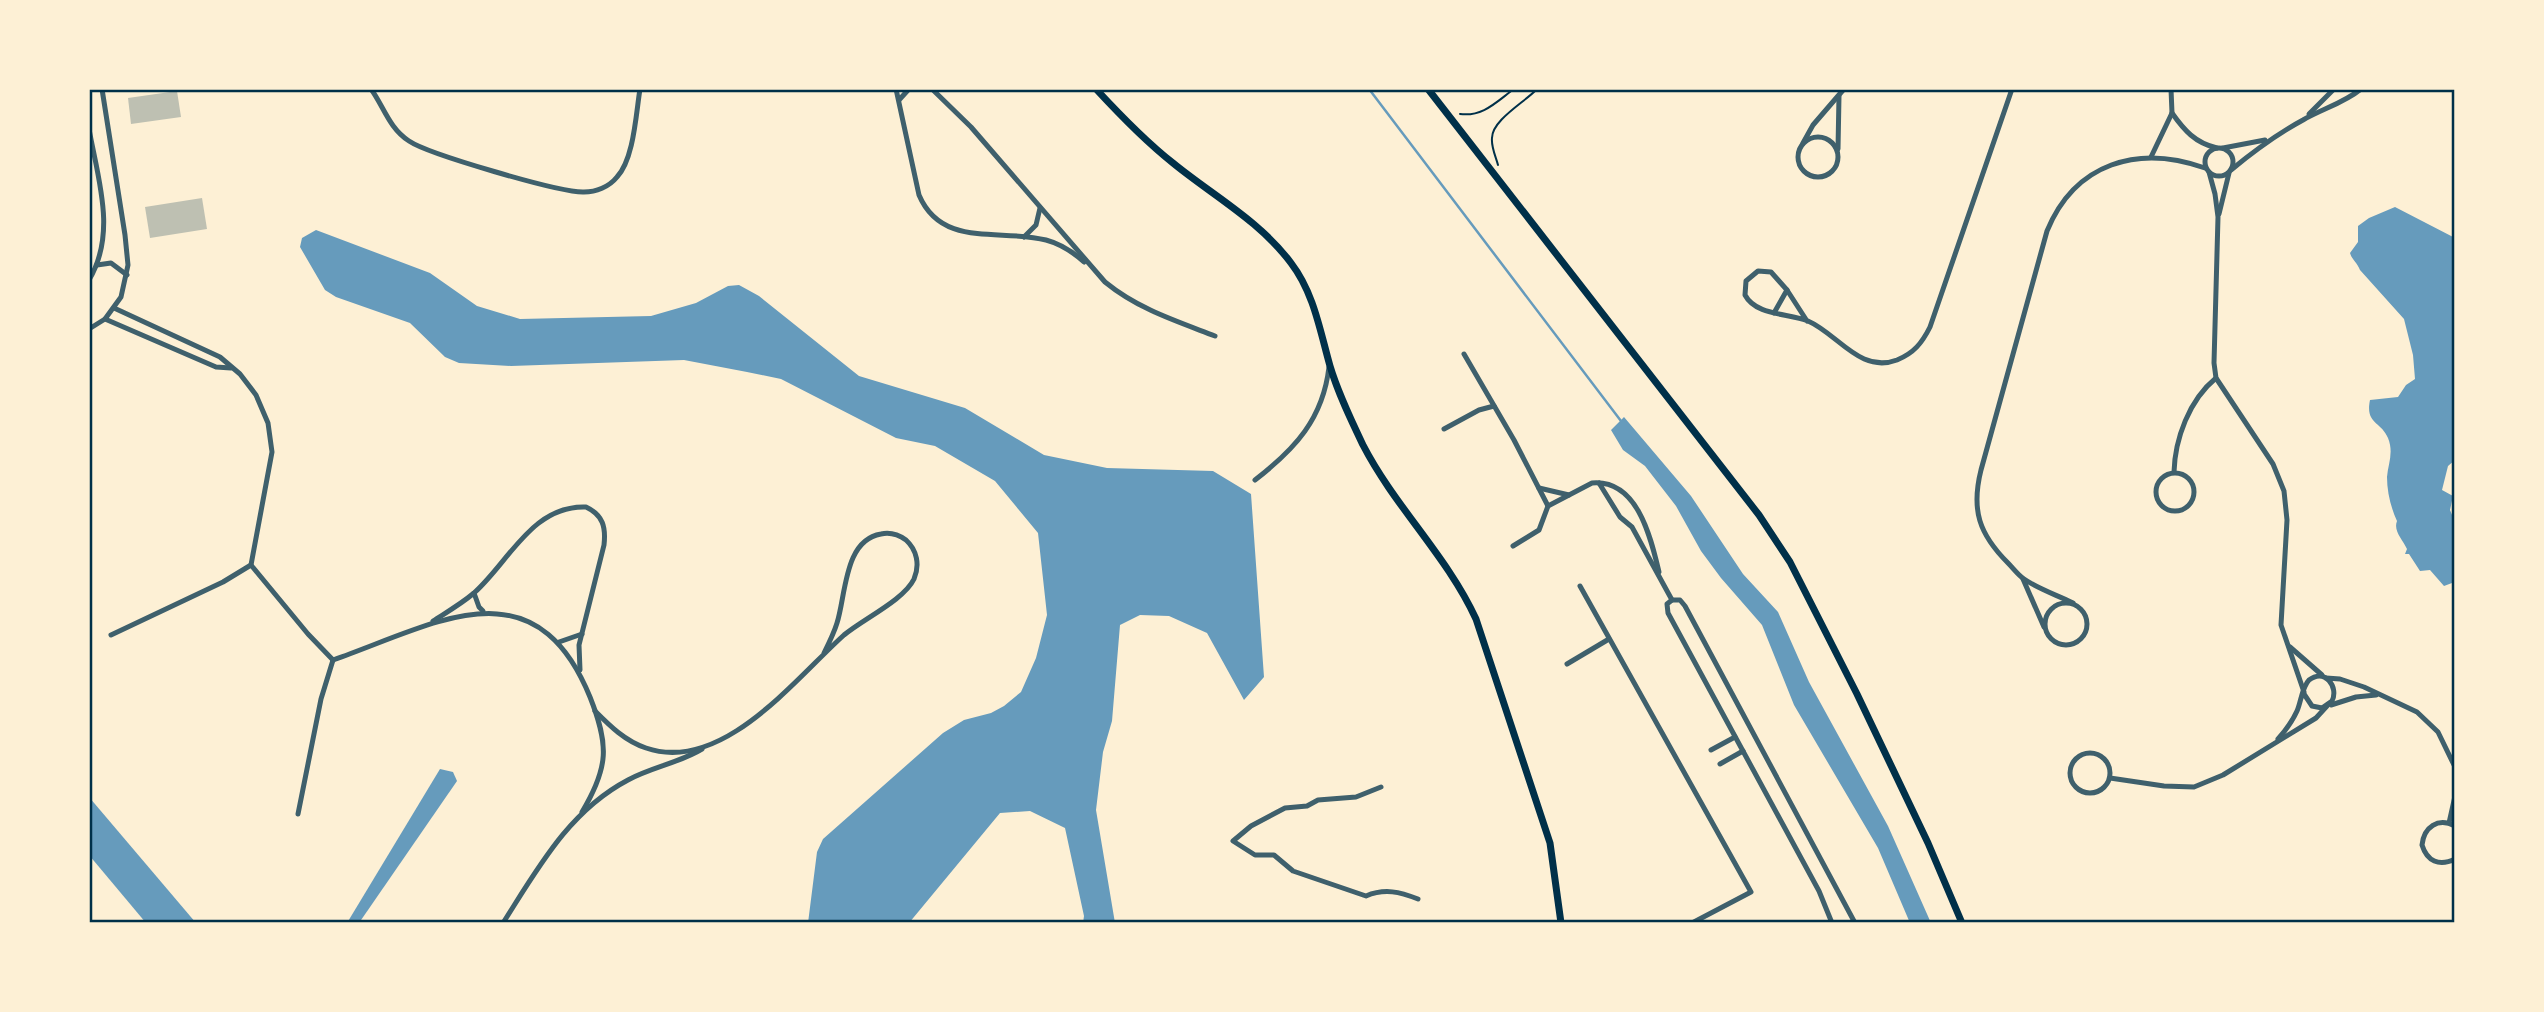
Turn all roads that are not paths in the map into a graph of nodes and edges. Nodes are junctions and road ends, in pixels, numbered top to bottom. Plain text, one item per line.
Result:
1 (102, 89) edge
2 (371, 89) edge
3 (640, 89) edge
4 (896, 89) edge
5 (909, 89) edge
6 (932, 89) edge
7 (1096, 89) edge
8 (1428, 89) edge
9 (1844, 89) edge
10 (2011, 89) edge
11 (2171, 89) edge
12 (2334, 89) edge
13 (2361, 89) edge
14 (1839, 96) junction
15 (898, 100) junction
16 (2172, 113) junction
17 (2305, 118) junction
18 (89, 129) edge
19 (2272, 139) junction
20 (1802, 146) junction
21 (2219, 148) junction
22 (1838, 154) junction
23 (2151, 157) junction
24 (2207, 170) junction
25 (2230, 171) junction
26 (1040, 207) junction
27 (2218, 217) junction
28 (1024, 237) junction
29 (97, 265) junction
30 (1092, 268) junction
31 (127, 275) junction
32 (89, 280) edge
33 (1787, 290) junction
34 (114, 308) junction
35 (1774, 313) junction
36 (104, 319) junction
37 (1807, 321) junction
38 (89, 329) edge
39 (1215, 336) dead end
40 (193, 345) junction
41 (1464, 354) dead end
42 (188, 355) junction
43 (1329, 363) junction
44 (232, 368) junction
45 (2216, 378) junction
46 (1494, 406) junction
47 (1444, 429) dead end
48 (2174, 472) junction
49 (1255, 480) dead end
50 (1600, 483) junction
51 (1539, 488) junction
52 (1569, 495) junction
53 (1548, 506) junction
54 (1641, 517) junction
55 (1628, 524) junction
56 (1513, 546) dead end
57 (251, 565) junction
58 (1659, 572) junction
59 (2023, 579) junction
60 (1580, 586) dead end
61 (474, 593) junction
62 (1672, 600) junction
63 (2073, 603) junction
64 (484, 612) junction
65 (837, 623) junction
66 (426, 625) junction
67 (2046, 631) junction
68 (848, 632) junction
69 (111, 635) dead end
70 (582, 635) junction
71 (1609, 639) junction
72 (559, 642) junction
73 (2287, 643) junction
74 (824, 653) junction
75 (333, 660) junction
76 (1714, 661) junction
77 (1567, 664) dead end
78 (1699, 669) junction
79 (580, 674) junction
80 (2325, 678) junction
81 (2304, 693) junction
82 (2379, 695) junction
83 (2328, 706) junction
84 (595, 710) junction
85 (614, 730) junction
86 (602, 736) junction
87 (1735, 737) junction
88 (2277, 740) junction
89 (708, 746) junction
90 (1711, 750) dead end
91 (666, 751) junction
92 (1743, 751) junction
93 (667, 764) junction
94 (1720, 764) dead end
95 (2455, 767) edge
96 (2110, 778) junction
97 (598, 785) junction
98 (1381, 787) dead end
99 (608, 792) junction
100 (2455, 796) edge
101 (582, 812) junction
102 (298, 814) dead end
103 (2452, 825) edge
104 (1819, 854) junction
105 (2455, 859) edge
106 (1804, 862) junction
107 (1418, 899) dead end
108 (503, 923) edge
109 (1561, 923) edge
110 (1692, 923) edge
111 (1832, 923) edge
112 (1855, 923) edge
113 (1962, 923) edge

1 - 31 street
2 - 3 street
4 - 15 street
5 - 15 street
6 - 26 street
7 - 43 main road
8 - 113 main road
9 - 14 street
10 - 37 street
11 - 16 street
12 - 17 street
13 - 17 street
14 - 20 street
14 - 22 street
15 - 28 street
16 - 21 street
16 - 23 street
17 - 19 street
18 - 29 street
19 - 21 street
19 - 25 street
20 - 22 street
20 - 22 street
21 - 24 street
21 - 25 street
23 - 24 street
23 - 59 street
24 - 25 street
24 - 27 street
25 - 27 street
26 - 28 street
26 - 30 street
27 - 45 street
28 - 30 street
29 - 31 street
29 - 32 street
30 - 39 street
31 - 34 street
33 - 35 street
33 - 35 street
33 - 37 street
34 - 36 street
34 - 40 street
35 - 37 street
36 - 38 street
36 - 42 street
40 - 42 street
40 - 44 street
41 - 46 street
42 - 44 street
43 - 49 street
43 - 109 main road
44 - 57 street
45 - 48 street
45 - 73 street
46 - 47 street
46 - 51 street
48 - 48 street
50 - 52 street
50 - 54 street
50 - 55 street
51 - 52 street
51 - 53 street
52 - 53 street
53 - 56 street
54 - 55 street
54 - 58 street
55 - 58 street
57 - 69 street
57 - 75 street
58 - 62 street
59 - 63 street
59 - 67 street
60 - 71 street
61 - 64 street
61 - 66 street
61 - 70 street
62 - 76 street
62 - 78 street
63 - 67 street
63 - 67 street
64 - 66 street
64 - 72 street
65 - 68 street
65 - 68 street
65 - 74 street
66 - 75 street
68 - 74 street
70 - 72 street
70 - 79 street
71 - 77 street
71 - 110 street
72 - 79 street
73 - 80 street
73 - 81 street
74 - 89 street
75 - 102 street
76 - 78 street
76 - 104 street
78 - 87 street
79 - 84 street
80 - 81 street
80 - 82 street
80 - 83 street
81 - 83 street
81 - 88 street
82 - 83 street
82 - 95 street
83 - 88 street
84 - 85 street
84 - 86 street
85 - 86 street
85 - 91 street
86 - 97 street
87 - 90 street
87 - 92 street
88 - 96 street
89 - 91 street
89 - 93 street
91 - 93 street
92 - 94 street
92 - 106 street
93 - 99 street
96 - 96 street
97 - 99 street
97 - 101 street
98 - 107 street
99 - 101 street
100 - 103 street
101 - 108 street
103 - 105 street
104 - 106 street
104 - 112 street
106 - 111 street

